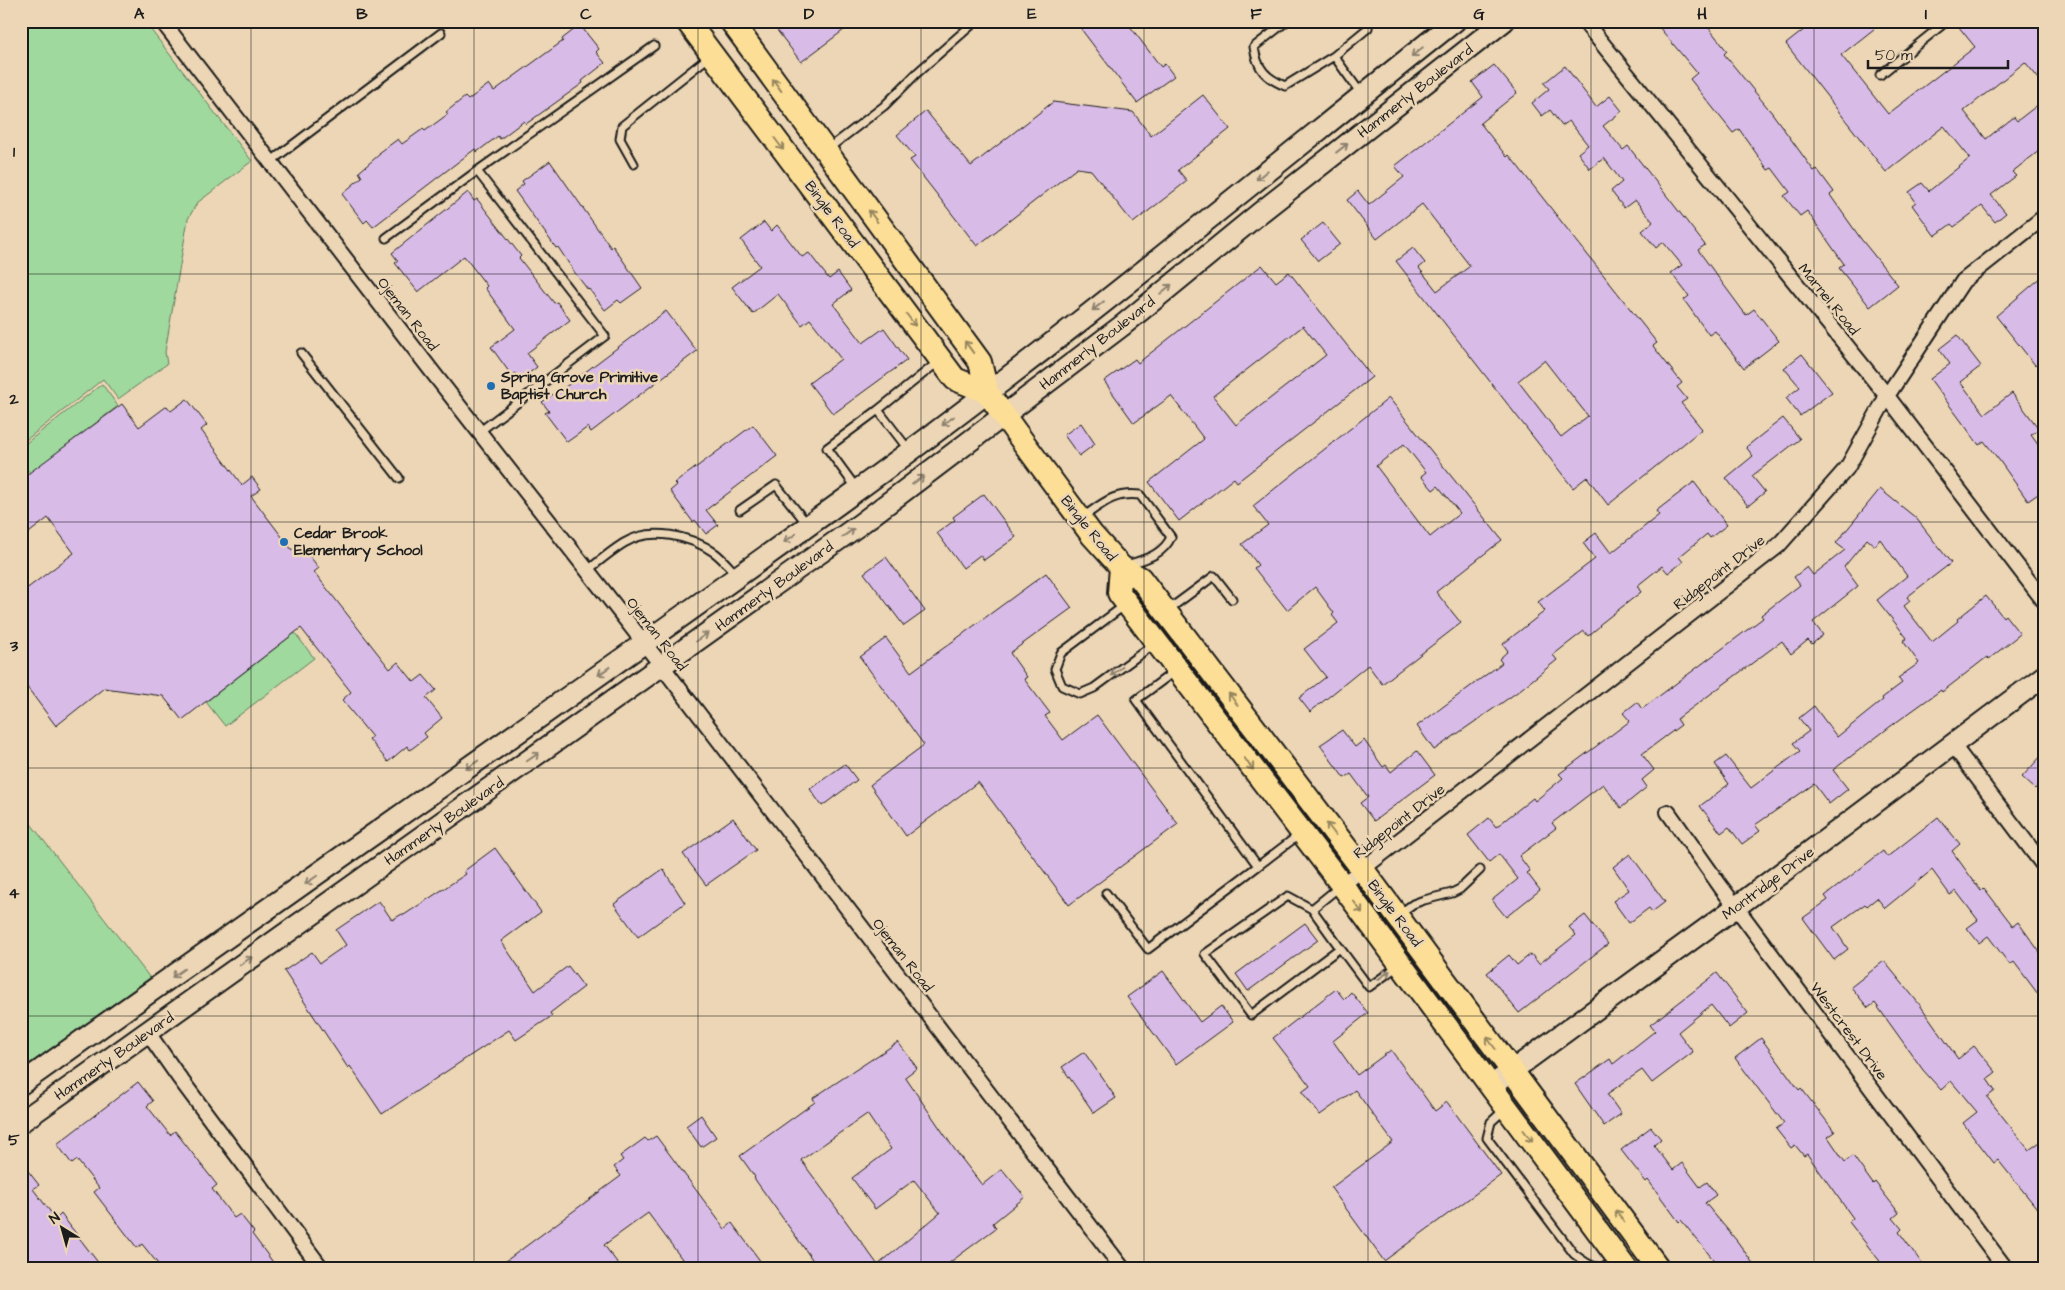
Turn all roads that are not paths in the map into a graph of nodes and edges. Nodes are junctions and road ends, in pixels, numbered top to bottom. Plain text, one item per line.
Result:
1 (162, 21) edge
2 (687, 21) edge
3 (730, 21) edge
4 (976, 21) edge
5 (1287, 21) edge
6 (1369, 21) edge
7 (1455, 21) edge
8 (1504, 21) edge
9 (1584, 21) edge
10 (1946, 21) edge
11 (440, 33) dead end
12 (654, 46) dead end
13 (712, 54) junction
14 (1334, 56) junction
15 (1880, 75) dead end
16 (1363, 95) junction
17 (825, 151) junction
18 (1285, 156) junction
19 (270, 162) junction
20 (634, 164) dead end
21 (477, 171) junction
22 (841, 172) junction
23 (1304, 178) junction
24 (815, 192) junction
25 (2044, 217) edge
26 (386, 238) dead end
27 (301, 353) dead end
28 (941, 360) junction
29 (987, 392) junction
30 (1887, 396) junction
31 (878, 410) junction
32 (1003, 416) junction
33 (479, 432) junction
34 (909, 451) junction
35 (399, 478) dead end
36 (857, 490) junction
37 (740, 510) dead end
38 (1080, 519) junction
39 (808, 525) junction
40 (1121, 567) junction
41 (587, 571) junction
42 (738, 575) junction
43 (1232, 599) dead end
44 (2044, 601) edge
45 (1127, 604) junction
46 (1166, 612) junction
47 (644, 642) junction
48 (1189, 642) junction
49 (1167, 656) junction
50 (662, 666) junction
51 (2044, 676) edge
52 (1952, 744) junction
53 (1668, 812) dead end
54 (1302, 833) junction
55 (334, 864) junction
56 (1258, 866) junction
57 (2044, 866) edge
58 (1363, 870) junction
59 (1480, 870) dead end
60 (1342, 885) junction
61 (351, 887) junction
62 (1106, 893) dead end
63 (1736, 907) junction
64 (1312, 909) junction
65 (1396, 915) junction
66 (1340, 948) junction
67 (1400, 964) junction
68 (148, 1033) junction
69 (1512, 1071) junction
70 (29, 1078) edge
71 (1491, 1086) junction
72 (54, 1099) junction
73 (1506, 1108) junction
74 (21, 1122) edge
75 (1641, 1244) junction
76 (1623, 1265) edge
77 (322, 1269) edge
78 (1123, 1269) edge
79 (1659, 1269) edge
80 (2006, 1269) edge

1 - 19 street, Ojeman Road
2 - 13 main road, Bingle Road
17 -> 3 main road, Bingle Road
4 - 17 lane
5 - 14 lane
6 - 14 lane
7 -> 16 main road, Hammerly Boulevard
23 -> 8 main road, Hammerly Boulevard
9 - 30 street, Marnel Road
10 - 15 lane
11 - 19 lane
12 - 21 lane
13 - 20 lane
13 -> 24 main road, Bingle Road
14 - 16 lane
16 - 18 main road, Hammerly Boulevard
17 - 22 main road, Bingle Road
18 - 23 main road
18 -> 29 main road, Hammerly Boulevard
19 - 33 street, Ojeman Road
21 - 26 lane
21 - 33 lane
22 - 24 main road
29 -> 22 main road, Bingle Road
32 -> 23 main road, Hammerly Boulevard
24 -> 28 main road, Bingle Road
25 - 30 street, Ridgepoint Drive
27 - 35 lane
28 - 29 main road, Bingle Road
28 - 31 lane
29 - 32 main road, Bingle Road
29 -> 34 main road, Hammerly Boulevard
30 - 44 street, Marnel Road
30 - 58 street, Ridgepoint Drive
31 - 34 lane
31 - 36 lane
32 - 38 main road, Bingle Road
50 -> 32 main road, Hammerly Boulevard
33 - 41 street, Ojeman Road
34 - 36 main road, Hammerly Boulevard
36 - 39 main road, Hammerly Boulevard
37 - 39 lane
38 - 40 main road, Bingle Road
38 - 40 lane
39 -> 42 main road, Hammerly Boulevard
40 - 45 main road, Bingle Road
40 - 46 main road, Bingle Road
41 - 42 lane
41 - 47 street, Ojeman Road
42 - 47 main road, Hammerly Boulevard
43 - 46 lane
45 - 49 main road, Bingle Road
49 -> 45 lane
46 - 48 main road, Bingle Road
47 - 50 street, Ojeman Road
47 -> 55 main road, Hammerly Boulevard
48 - 49 main road
58 -> 48 main road, Bingle Road
49 -> 54 main road, Bingle Road
49 - 56 lane
61 -> 50 main road, Hammerly Boulevard
50 - 78 street, Ojeman Road
51 - 52 main road, Montridge Drive
52 - 57 street
52 - 63 main road, Montridge Drive
53 - 63 street, Westcrest Drive
54 - 56 lane
54 - 60 main road, Bingle Road
55 - 61 main road
55 -> 70 main road, Hammerly Boulevard
56 - 62 lane
58 - 60 street, Ridgepoint Drive
58 - 65 main road, Bingle Road
59 - 65 lane
60 - 64 lane
60 -> 67 main road, Bingle Road
68 -> 61 main road, Hammerly Boulevard
63 - 69 main road, Montridge Drive
63 - 80 street, Westcrest Drive
64 - 66 lane
64 - 66 lane
69 -> 65 main road, Bingle Road
66 -> 67 lane
67 - 71 main road, Bingle Road
68 - 72 main road, Hammerly Boulevard
68 - 77 street
69 - 71 main road, Montridge Drive
75 -> 69 main road, Bingle Road
70 - 72 main road
71 - 73 main road, Bingle Road
72 - 74 main road, Hammerly Boulevard
73 -> 76 main road, Bingle Road
73 - 76 lane
75 - 76 main road
75 - 79 main road, Bingle Road

